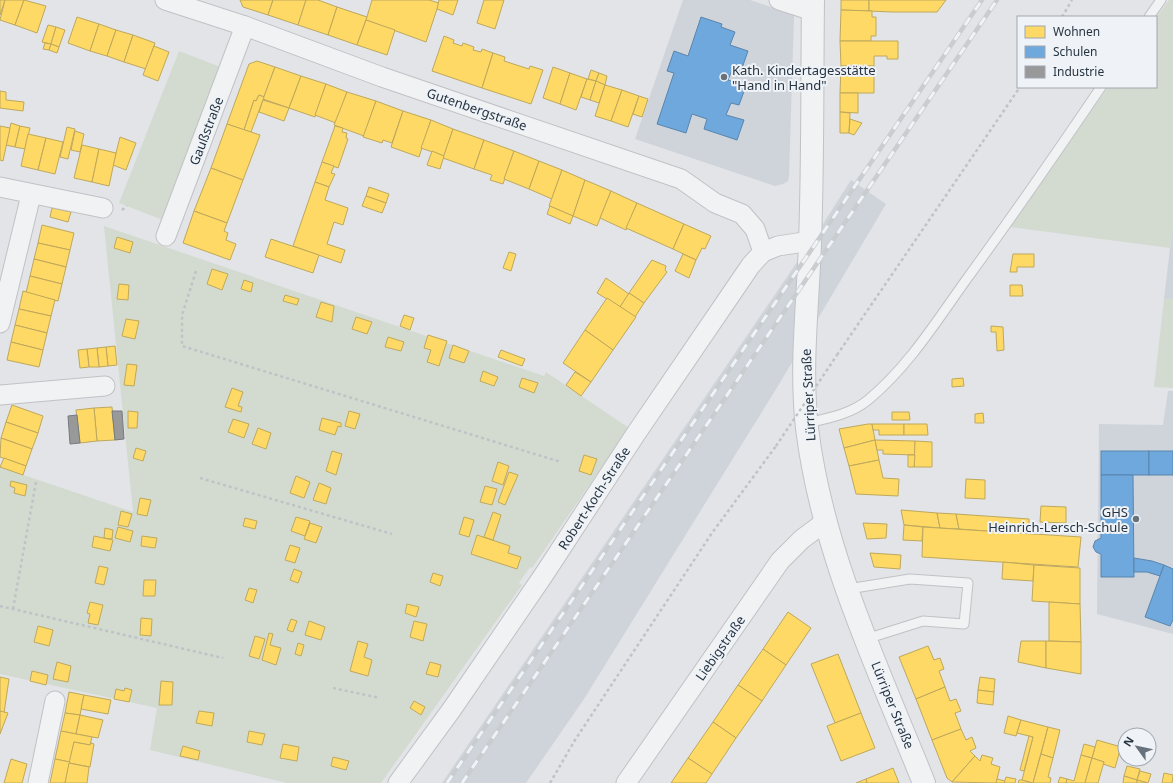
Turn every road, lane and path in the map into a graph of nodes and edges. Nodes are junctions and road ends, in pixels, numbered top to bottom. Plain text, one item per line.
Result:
1 (165, 0) edge
2 (778, 0) edge
3 (1072, 0) edge
4 (1161, 0) edge
5 (813, 6) edge
6 (211, 7) edge
7 (1063, 16) edge
8 (1150, 16) edge
9 (245, 26) junction
10 (1019, 88) edge
11 (1100, 88) edge
12 (0, 187) edge
13 (31, 195) junction
14 (103, 208) dead end
15 (166, 236) dead end
16 (810, 241) junction
17 (8, 251) edge
18 (763, 252) junction
19 (196, 271) dead end
20 (0, 323) edge
21 (105, 386) dead end
22 (0, 395) edge
23 (807, 423) junction
24 (561, 462) dead end
25 (200, 478) dead end
26 (36, 482) dead end
27 (825, 522) junction
28 (392, 534) dead end
29 (848, 589) junction
30 (0, 606) edge
31 (13, 609) junction
32 (866, 639) junction
33 (223, 658) dead end
34 (333, 688) dead end
35 (380, 698) dead end
36 (55, 701) dead end
37 (38, 783) edge
38 (398, 783) edge
39 (550, 783) edge
40 (626, 783) edge
41 (924, 783) edge

1 - 6 street, Gutenbergstraße
2 - 5 street, Lürriper Straße
3 - 7 path
4 - 8 lane
5 - 16 street, Lürriper Straße
6 - 9 street, Gutenbergstraße
9 - 15 street, Gaußstraße
9 - 18 street, Gutenbergstraße
10 - 39 path, bridge
11 - 23 lane
12 - 13 street
13 - 14 street
13 - 17 street
16 - 18 street, Robert-Koch-Straße
16 - 23 street, Lürriper Straße
17 - 20 street
18 - 38 street, Robert-Koch-Straße
19 - 24 path
21 - 22 street
23 - 27 street, Lürriper Straße
25 - 28 path
26 - 31 path
27 - 29 street, Lürriper Straße
27 - 40 street, Liebigstraße
29 - 32 street, Lürriper Straße
29 - 32 lane
30 - 31 path
31 - 33 path
32 - 41 street, Lürriper Straße
34 - 35 path
36 - 37 street

